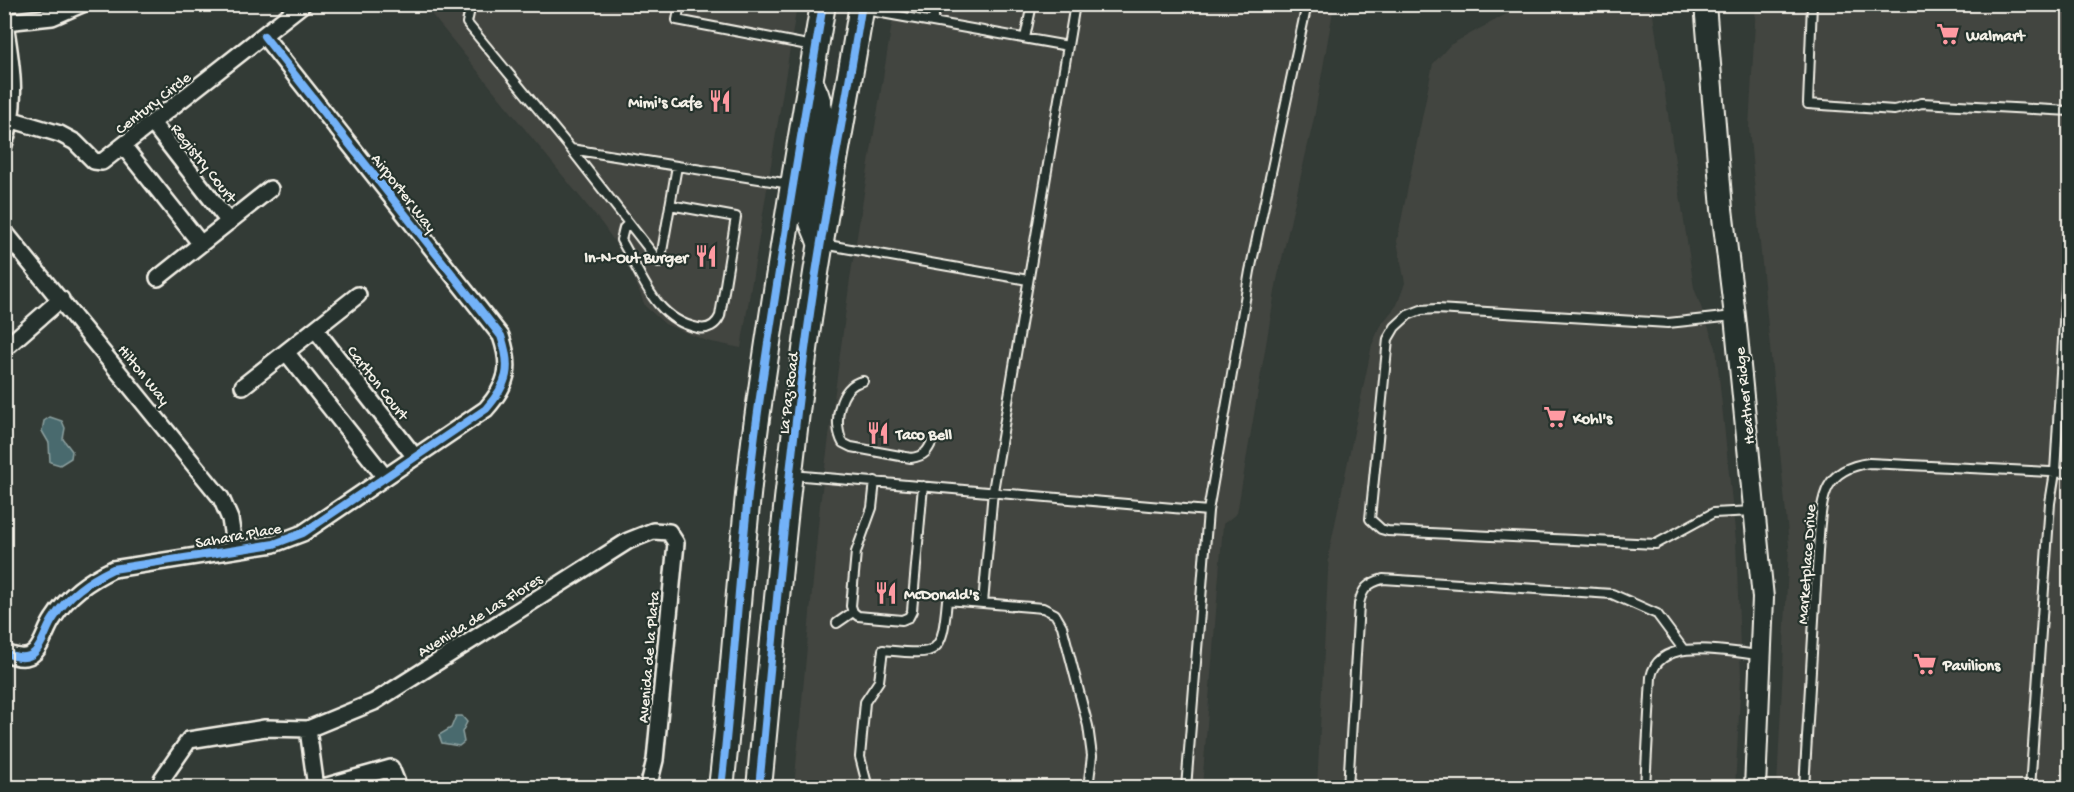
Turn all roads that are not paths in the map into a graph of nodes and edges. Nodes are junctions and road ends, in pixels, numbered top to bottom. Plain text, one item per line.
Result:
1 (82, 4) edge
2 (303, 4) edge
3 (471, 4) edge
4 (680, 4) edge
5 (823, 4) edge
6 (937, 4) edge
7 (1032, 4) edge
8 (1075, 4) edge
9 (1307, 4) edge
10 (1705, 4) edge
11 (1812, 4) edge
12 (862, 7) edge
13 (4, 17) edge
14 (5, 22) edge
15 (932, 22) junction
16 (264, 36) junction
17 (1025, 38) junction
18 (816, 46) junction
19 (1068, 46) junction
20 (811, 83) junction
21 (2070, 111) edge
22 (13, 120) junction
23 (153, 124) junction
24 (4, 145) edge
25 (124, 147) junction
26 (571, 149) junction
27 (677, 166) junction
28 (793, 184) junction
29 (270, 189) dead end
30 (670, 205) junction
31 (229, 222) junction
32 (629, 223) junction
33 (2070, 223) edge
34 (4, 231) edge
35 (201, 244) junction
36 (821, 244) junction
37 (158, 278) dead end
38 (1028, 280) junction
39 (358, 295) dead end
40 (62, 299) junction
41 (1736, 316) junction
42 (315, 329) junction
43 (4, 349) edge
44 (286, 352) junction
45 (508, 372) joint
46 (863, 381) dead end
47 (243, 386) dead end
48 (933, 439) dead end
49 (415, 457) junction
50 (2055, 472) junction
51 (2070, 473) edge
52 (790, 474) junction
53 (385, 477) junction
54 (875, 481) junction
55 (924, 486) junction
56 (993, 491) junction
57 (1208, 511) junction
58 (1754, 511) junction
59 (669, 532) joint
60 (235, 550) junction
61 (983, 603) junction
62 (853, 612) junction
63 (837, 624) dead end
64 (1683, 649) junction
65 (4, 652) edge
66 (1761, 655) junction
67 (308, 729) junction
68 (161, 788) edge
69 (318, 788) edge
70 (399, 788) edge
71 (648, 788) edge
72 (721, 788) edge
73 (759, 788) edge
74 (868, 788) edge
75 (1088, 788) edge
76 (1186, 788) edge
77 (1348, 788) edge
78 (1645, 788) edge
79 (1755, 788) edge
80 (1804, 788) edge
81 (2030, 788) edge

1 - 14 street
2 - 16 street, Century Circle
3 - 26 lane
4 - 18 lane
5 - 18 main road, La Paz Road
6 - 15 lane
7 - 17 lane
8 - 19 lane
9 - 57 lane
10 - 41 street, Heather Ridge
11 - 21 lane
12 - 15 lane
12 - 36 main road, La Paz Road
13 - 14 street
14 - 22 street
15 - 17 lane
16 - 23 street, Century Circle
16 - 45 street, Airporter Way
17 - 19 lane
18 - 20 main road, La Paz Road
19 - 38 lane
20 - 28 main road, La Paz Road
20 - 36 main road
22 - 24 street
22 - 25 street, Century Circle
23 - 25 street, Century Circle
23 - 31 street, Registry Court
25 - 35 street
26 - 27 lane
26 - 32 lane
27 - 28 lane
27 - 30 lane
28 - 72 main road, La Paz Road
29 - 31 street, Registry Court
30 - 32 lane
30 - 32 lane
31 - 35 street, Registry Court
33 - 50 lane
34 - 40 street, Hilton Way
35 - 37 street, Registry Court
36 - 38 lane
36 - 52 main road, La Paz Road
38 - 56 lane
39 - 42 street
40 - 43 street
40 - 60 street, Hilton Way
41 - 58 street, Heather Ridge
41 - 58 lane
42 - 44 street
42 - 49 street, Carlton Court
44 - 47 street
44 - 53 street
45 - 49 street, Sahara Place
46 - 48 lane
49 - 53 street, Sahara Place
50 - 51 lane, Marketplace Drive
50 - 80 lane, Marketplace Drive
50 - 81 lane
52 - 54 lane
52 - 73 main road, La Paz Road
53 - 60 street, Sahara Place
54 - 55 lane
54 - 62 lane
55 - 56 lane
55 - 62 lane
56 - 57 lane
56 - 61 lane
57 - 76 lane
58 - 66 street, Heather Ridge
59 - 67 street, Avenida de Las Flores
59 - 71 street, Avenida de la Plata
60 - 65 street, Sahara Place
61 - 74 lane
61 - 75 lane
62 - 63 lane
64 - 66 lane
64 - 77 lane
64 - 78 lane
66 - 79 street, Heather Ridge
67 - 68 street
67 - 69 street
69 - 70 street

